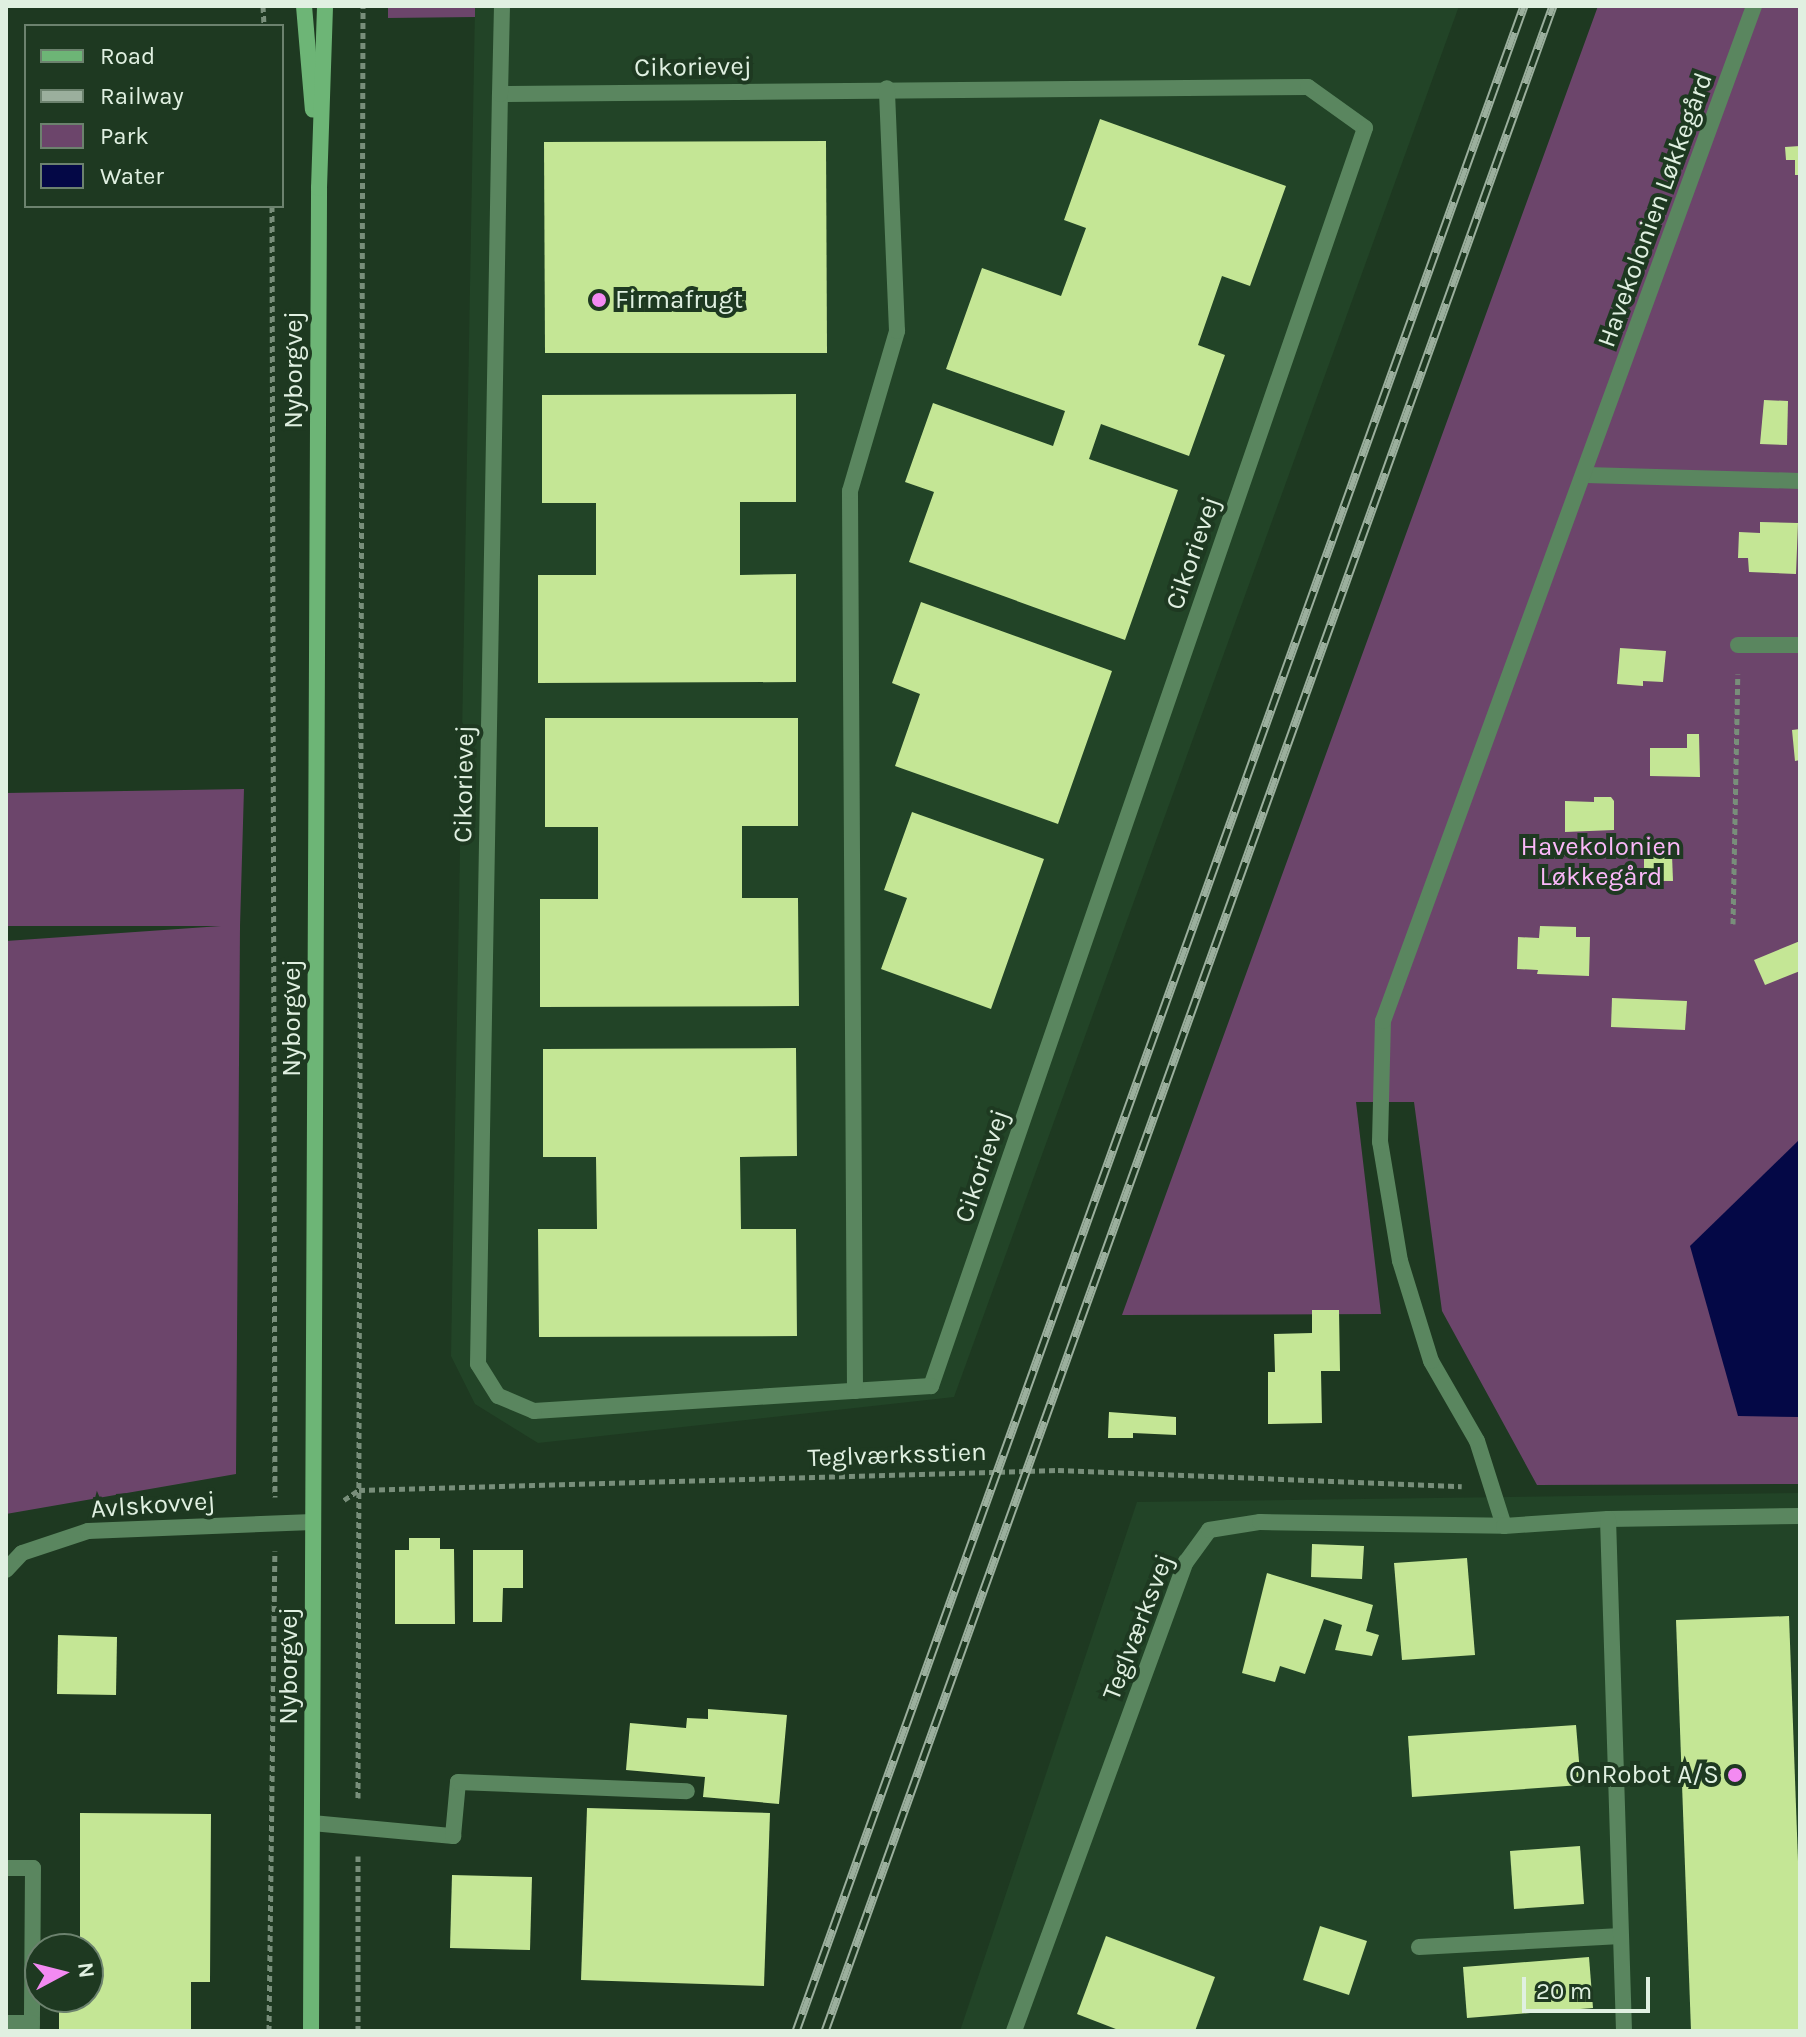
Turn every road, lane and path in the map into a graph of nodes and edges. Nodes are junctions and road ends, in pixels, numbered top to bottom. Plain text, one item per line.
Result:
1 (304, 6) edge
2 (325, 6) edge
3 (363, 6) edge
4 (502, 6) edge
5 (1754, 6) edge
6 (887, 88) junction
7 (500, 94) junction
8 (319, 188) junction
9 (272, 208) edge
10 (1586, 475) junction
11 (1800, 481) edge
12 (1738, 645) joint
13 (1800, 645) edge
14 (1733, 924) dead end
15 (855, 1391) junction
16 (1492, 1487) junction
17 (359, 1490) junction
18 (1800, 1516) edge
19 (1608, 1519) junction
20 (313, 1522) junction
21 (275, 1523) junction
22 (1504, 1526) junction
23 (6, 1570) edge
24 (687, 1791) dead end
25 (312, 1823) junction
26 (358, 1827) junction
27 (6, 1868) edge
28 (1621, 1936) junction
29 (1419, 1947) dead end
30 (6, 2023) edge
31 (32, 2027) edge
32 (269, 2031) edge
33 (311, 2031) edge
34 (358, 2031) edge
35 (1014, 2031) edge
36 (1624, 2031) edge

1 - 8 main road
2 - 8 main road, Nyborgvej
3 - 17 path
4 - 7 street, Cikorievej
5 - 10 street, Havekolonien Løkkegård
6 - 7 street, Cikorievej
6 - 15 street
6 - 15 street, Cikorievej
7 - 15 street, Cikorievej
8 - 20 main road, Nyborgvej
9 - 21 path
10 - 11 street
10 - 16 street, Havekolonien Løkkegård
12 - 13 street
12 - 14 path
16 - 17 path, Teglværksstien
16 - 22 street, Havekolonien Løkkegård
17 - 20 path
17 - 26 path
18 - 19 street, Teglværksvej
19 - 22 street, Teglværksvej
19 - 28 street
20 - 21 street, Avlskovvej
20 - 25 main road, Nyborgvej
21 - 23 street, Avlskovvej
21 - 32 path
22 - 35 street, Teglværksvej
24 - 26 street
25 - 26 street
25 - 33 main road, Nyborgvej
26 - 34 path
27 - 31 street
28 - 29 street
28 - 36 street
30 - 31 street

